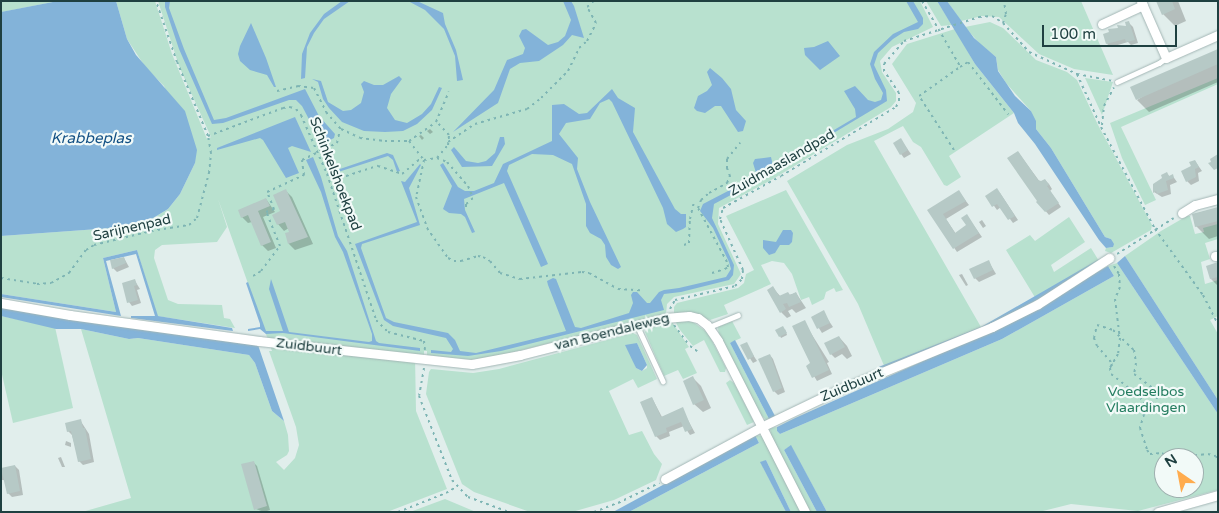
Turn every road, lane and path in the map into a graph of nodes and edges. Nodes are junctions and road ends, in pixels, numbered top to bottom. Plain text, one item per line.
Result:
1 (156, 1) edge
2 (594, 1) edge
3 (922, 1) edge
4 (1004, 1) edge
5 (1142, 3) edge
6 (1003, 23) junction
7 (1102, 24) dead end
8 (938, 30) junction
9 (1218, 35) edge
10 (1166, 58) junction
11 (960, 67) junction
12 (1077, 74) junction
13 (1117, 82) junction
14 (277, 92) dead end
15 (449, 92) dead end
16 (1008, 114) dead end
17 (436, 122) junction
18 (1101, 127) junction
19 (341, 129) junction
20 (208, 136) junction
21 (409, 141) junction
22 (448, 142) junction
23 (740, 142) dead end
24 (954, 150) dead end
25 (317, 153) junction
26 (422, 157) junction
27 (437, 158) junction
28 (424, 160) junction
29 (327, 174) junction
30 (1218, 199) edge
31 (694, 201) dead end
32 (466, 209) dead end
33 (1182, 213) joint
34 (1155, 229) junction
35 (684, 245) dead end
36 (1109, 258) junction
37 (712, 273) dead end
38 (253, 276) dead end
39 (1, 278) edge
40 (640, 290) dead end
41 (1, 303) edge
42 (738, 315) dead end
43 (672, 317) junction
44 (1218, 324) edge
45 (637, 325) junction
46 (709, 327) junction
47 (1120, 338) junction
48 (697, 351) dead end
49 (425, 360) junction
50 (1112, 366) junction
51 (662, 380) dead end
52 (1146, 408) junction
53 (761, 426) junction
54 (1218, 461) edge
55 (665, 479) joint
56 (456, 487) junction
57 (1218, 495) edge
58 (398, 512) edge
59 (509, 512) edge
60 (594, 512) edge
61 (805, 512) edge
62 (1158, 512) edge

1 - 20 path
2 - 22 path
3 - 8 path
4 - 6 path
5 - 7 street
5 - 10 street
6 - 8 path
6 - 12 path
8 - 11 path
8 - 43 path, Zuidmaaslandpad
9 - 10 street
10 - 13 lane
11 - 16 path
11 - 24 path
12 - 13 path
12 - 18 path
13 - 18 path
14 - 19 path
15 - 17 path
17 - 21 path
17 - 22 path
18 - 34 path
19 - 21 path
19 - 25 path
20 - 25 path, Schinkelshoekpad
20 - 39 path, Sarijnenpad
21 - 26 path
22 - 27 path
23 - 37 path
25 - 29 path, Schinkelshoekpad
25 - 38 path
26 - 28 path
26 - 29 path
27 - 28 path
27 - 32 path
28 - 40 path
29 - 49 path, Schinkelshoekpad
30 - 33 street
31 - 35 path
33 - 34 path
34 - 36 path
34 - 44 path
36 - 47 path
36 - 53 street, Zuidbuurt
41 - 49 street, Zuidbuurt
42 - 46 lane
43 - 45 street, van Boendaleweg
43 - 46 street, van Boendaleweg
43 - 48 path
45 - 49 street, van Boendaleweg
45 - 51 lane
46 - 53 street
47 - 50 path
47 - 50 path
47 - 52 path
49 - 56 path
50 - 52 path
52 - 54 path
53 - 55 street, Zuidbuurt
53 - 61 street
55 - 60 path
56 - 58 path
56 - 59 path
57 - 62 street

